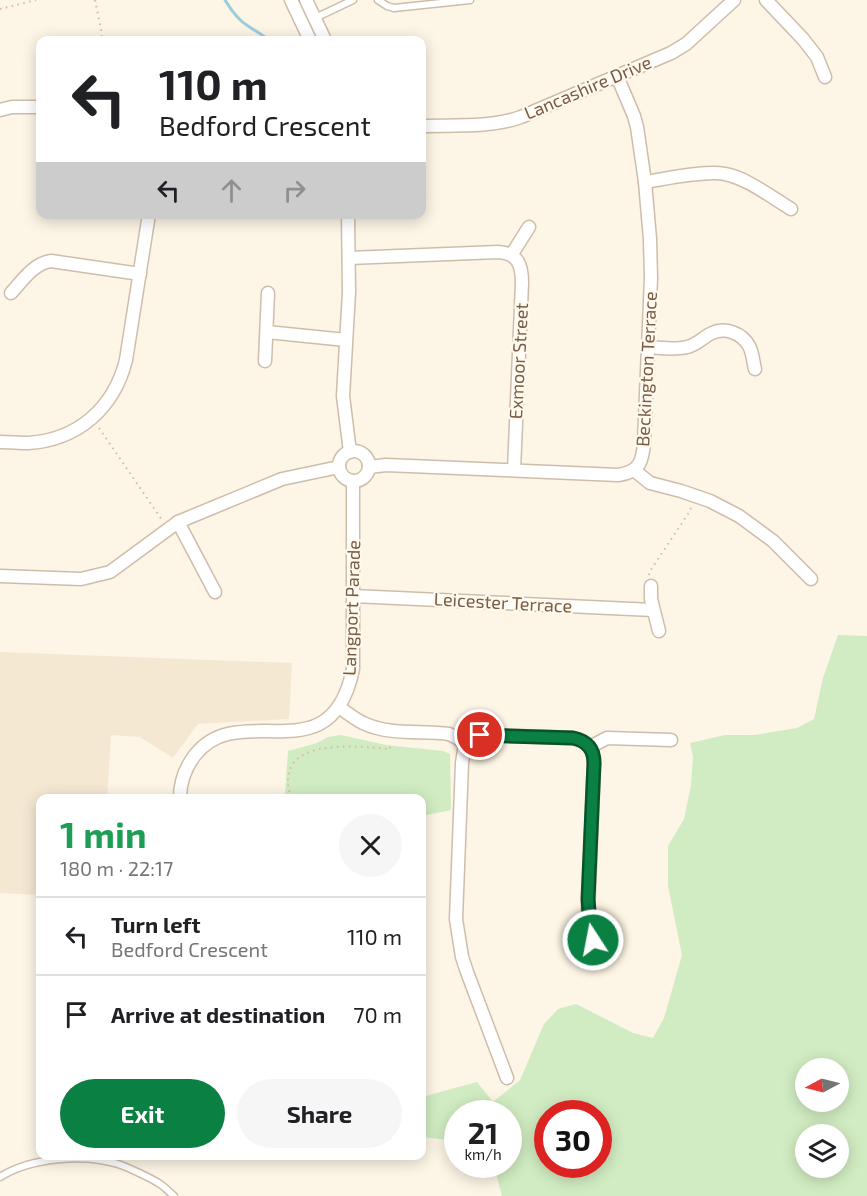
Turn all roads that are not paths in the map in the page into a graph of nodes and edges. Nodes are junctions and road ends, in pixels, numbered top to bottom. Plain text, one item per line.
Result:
1 (291, 0) edge
2 (306, 0) edge
3 (353, 0) edge
4 (378, 0) edge
5 (470, 0) edge
6 (734, 0) edge
7 (766, 0) edge
8 (315, 18) junction
9 (302, 24) junction
10 (308, 36) edge
11 (323, 36) edge
12 (617, 76) junction
13 (825, 77) dead end
14 (36, 107) edge
15 (0, 110) edge
16 (426, 126) edge
17 (645, 182) junction
18 (791, 209) dead end
19 (148, 219) edge
20 (348, 219) edge
21 (528, 227) dead end
22 (512, 254) junction
23 (349, 258) junction
24 (140, 274) junction
25 (11, 293) dead end
26 (268, 293) dead end
27 (267, 332) junction
28 (346, 340) junction
29 (648, 347) junction
30 (265, 361) dead end
31 (755, 369) dead end
32 (0, 442) edge
33 (350, 452) junction
34 (369, 466) junction
35 (339, 467) junction
36 (514, 470) junction
37 (634, 470) junction
38 (353, 481) junction
39 (173, 525) junction
40 (0, 576) edge
41 (811, 579) dead end
42 (651, 586) road end
43 (215, 592) dead end
44 (353, 596) junction
45 (653, 610) junction
46 (659, 631) dead end
47 (339, 707) junction
48 (671, 740) dead end
49 (465, 744) junction
50 (590, 747) junction
51 (180, 794) edge
52 (606, 959) dead end
53 (507, 1078) dead end
54 (56, 1160) edge
55 (93, 1160) edge
56 (0, 1177) edge
57 (174, 1196) edge

1 - 9 street
2 - 8 street
3 - 8 lane
4 - 5 lane
6 - 12 street, Lancashire Drive
7 - 13 street
8 - 9 lane
8 - 11 street
9 - 10 street
12 - 16 street, Lancashire Drive
12 - 17 street, Beckington Terrace
14 - 15 street
17 - 18 street
17 - 29 street, Beckington Terrace
19 - 24 street
20 - 23 street
21 - 22 street
22 - 23 street
22 - 36 street, Exmoor Street
23 - 28 street
24 - 25 street
24 - 32 street
26 - 27 street
27 - 28 street
27 - 30 street
28 - 33 street
29 - 31 street
29 - 37 street, Beckington Terrace
33 - 34 street
33 - 35 street
34 - 36 street, Beckington Terrace
34 - 38 street
35 - 38 street
35 - 39 street
36 - 37 street, Beckington Terrace
37 - 41 street
38 - 44 street, Langport Parade
39 - 40 street
39 - 43 street
42 - 45 street
44 - 45 street, Leicester Terrace
44 - 47 street, Langport Parade
45 - 46 street
47 - 49 street
47 - 51 street, Langport Parade
48 - 50 street
49 - 50 street
49 - 53 street
50 - 52 street
54 - 56 lane
55 - 57 lane

